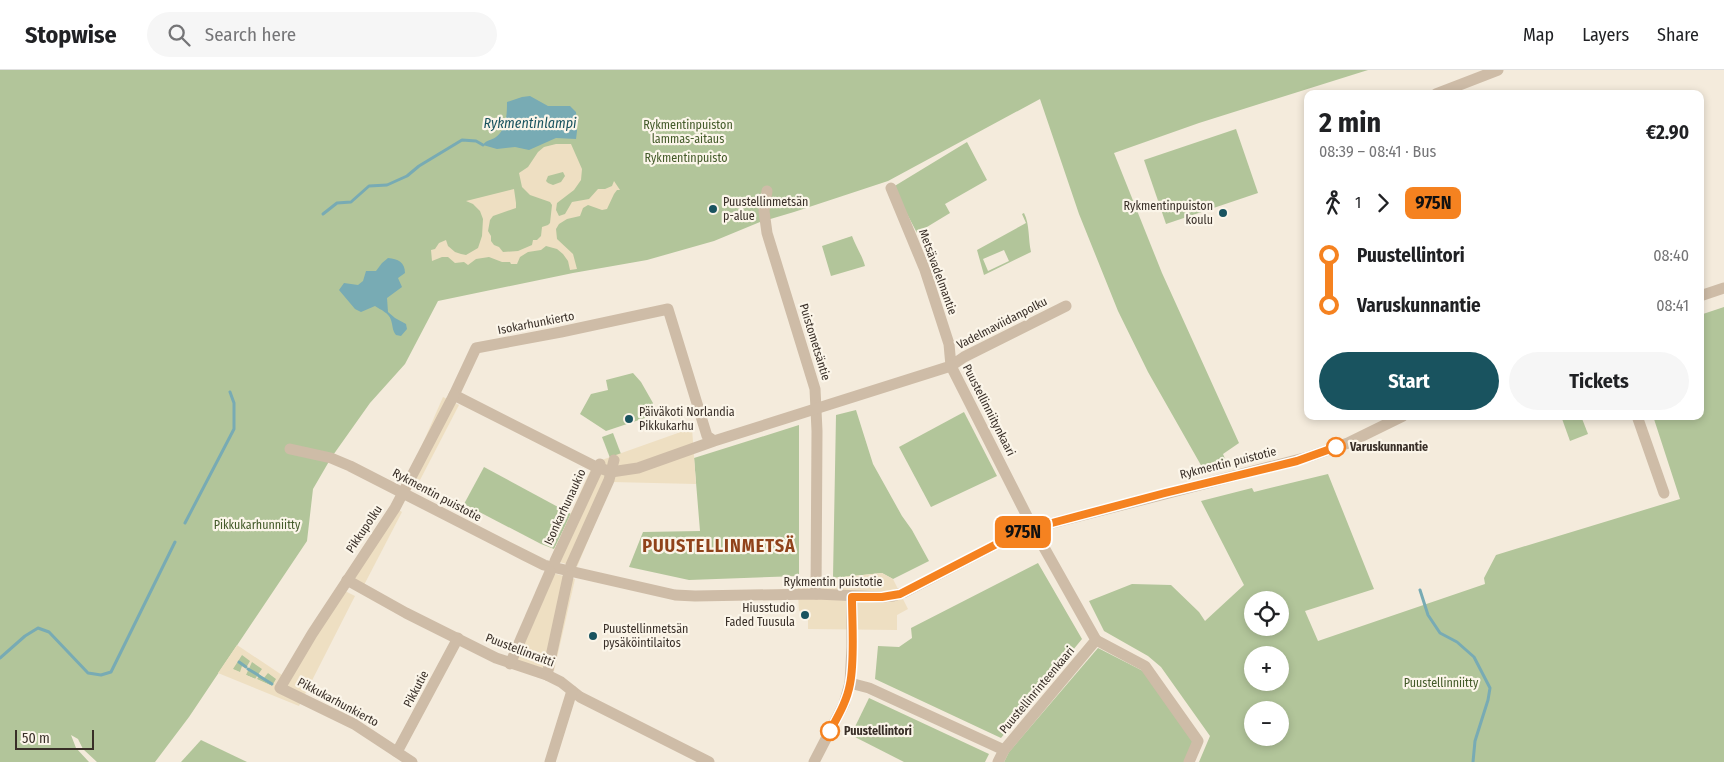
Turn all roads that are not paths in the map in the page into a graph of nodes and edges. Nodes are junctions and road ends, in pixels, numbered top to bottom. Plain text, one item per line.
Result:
1 (1498, 70) edge
2 (1446, 90) edge
3 (891, 188) dead end
4 (766, 191) dead end
5 (1724, 288) edge
6 (1704, 295) edge
7 (1066, 306) dead end
8 (951, 366) junction
9 (454, 394) junction
10 (816, 409) junction
11 (1395, 420) edge
12 (1639, 420) edge
13 (714, 441) junction
14 (290, 449) dead end
15 (614, 460) dead end
16 (598, 466) junction
17 (611, 472) junction
18 (403, 492) junction
19 (1664, 493) dead end
20 (1033, 528) junction
21 (556, 561) dead end
22 (550, 572) dead end
23 (347, 580) junction
24 (816, 594) junction
25 (852, 597) junction
26 (458, 638) junction
27 (1096, 640) junction
28 (510, 664) junction
29 (547, 675) junction
30 (850, 683) junction
31 (572, 691) junction
32 (1004, 750) junction
33 (397, 752) junction
34 (412, 762) edge
35 (550, 762) edge
36 (709, 762) edge
37 (814, 762) edge
38 (998, 762) edge
39 (1189, 762) edge

1 - 2 street
3 - 8 street, Metsävadelmantie
4 - 10 street, Puistometsäntie
5 - 6 street
7 - 8 street, Vadelmaviidanpolku
8 - 10 street, Puustellinniitynkaari
8 - 20 street, Puustellinniitynkaari
9 - 13 street, Isokarhunkierto
9 - 16 street
9 - 18 street, Pikkupolku
10 - 13 street, Puustellinniitynkaari
10 - 24 street, Puistometsäntie
11 - 20 street, Rykmentin puistotie
12 - 19 street
13 - 17 street, Puustellinniitynkaari
14 - 18 street, Rykmentin puistotie
15 - 17 street
16 - 17 street
16 - 21 street, Isonkarhunaukio
17 - 29 street
18 - 23 street, Pikkupolku
18 - 24 street, Rykmentin puistotie
20 - 25 street, Rykmentin puistotie
20 - 27 street
22 - 28 street
23 - 26 street, Puustellinraitti
23 - 33 street, Pikkukarhunkierto
24 - 25 street, Rykmentin puistotie
25 - 30 street
26 - 28 street, Puustellinraitti
26 - 33 street, Pikkutie
27 - 32 street, Puustellinrinteenkaari
27 - 39 street
28 - 29 street, Puustellinraitti
29 - 31 street, Puustellinraitti
30 - 32 street, Puustellinrinteenkaari
30 - 37 street
31 - 35 street
31 - 36 street, Puustellinraitti
32 - 38 street
33 - 34 street, Pikkukarhunkierto

